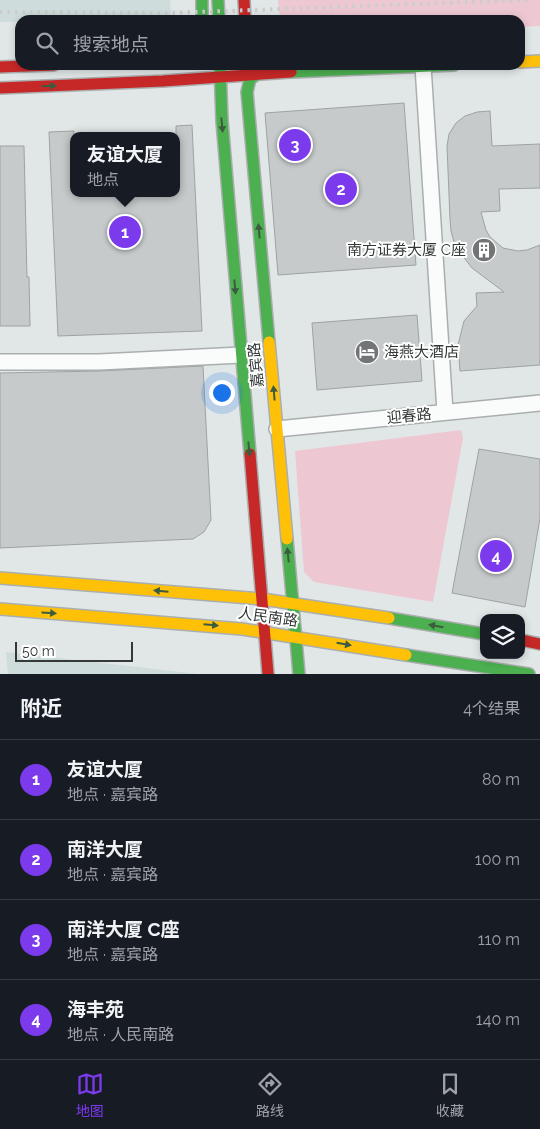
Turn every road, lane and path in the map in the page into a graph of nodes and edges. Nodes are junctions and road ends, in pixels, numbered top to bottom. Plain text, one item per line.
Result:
1 (202, 0) edge
2 (218, 0) edge
3 (244, 0) edge
4 (202, 15) edge
5 (219, 15) edge
6 (245, 15) edge
7 (540, 61) edge
8 (525, 62) edge
9 (15, 66) edge
10 (0, 67) edge
11 (255, 70) edge
12 (329, 70) edge
13 (423, 70) edge
14 (220, 71) edge
15 (259, 73) junction
16 (0, 88) edge
17 (241, 355) junction
18 (0, 362) edge
19 (540, 403) edge
20 (445, 412) junction
21 (277, 429) junction
22 (0, 578) edge
23 (262, 599) junction
24 (293, 603) junction
25 (0, 609) edge
26 (265, 632) junction
27 (480, 633) edge
28 (296, 636) junction
29 (525, 641) edge
30 (540, 643) edge
31 (268, 674) edge
32 (299, 674) edge
33 (529, 674) edge

1 - 4 main road
2 - 5 main road
3 - 6 main road
7 - 8 main road
9 - 10 main road
11 - 15 main road
12 - 15 main road
13 - 20 street
14 - 15 main road
16 -> 14 main road
14 -> 17 main road, 嘉宾路
21 -> 15 main road, 嘉宾路
17 - 18 street
17 -> 23 main road, 嘉宾路
19 - 20 street, 迎春路
20 - 21 street, 迎春路
24 -> 21 main road, 嘉宾路
23 -> 22 main road, 人民南路
23 - 24 main road, 人民南路
23 - 26 main road, 嘉宾路
27 -> 24 main road, 人民南路
24 - 28 main road, 嘉宾路
25 -> 26 main road, 人民南路
26 - 28 main road, 人民南路
26 - 31 main road, 嘉宾路
28 - 32 main road, 嘉宾路
28 -> 33 main road, 人民南路
29 - 30 main road

